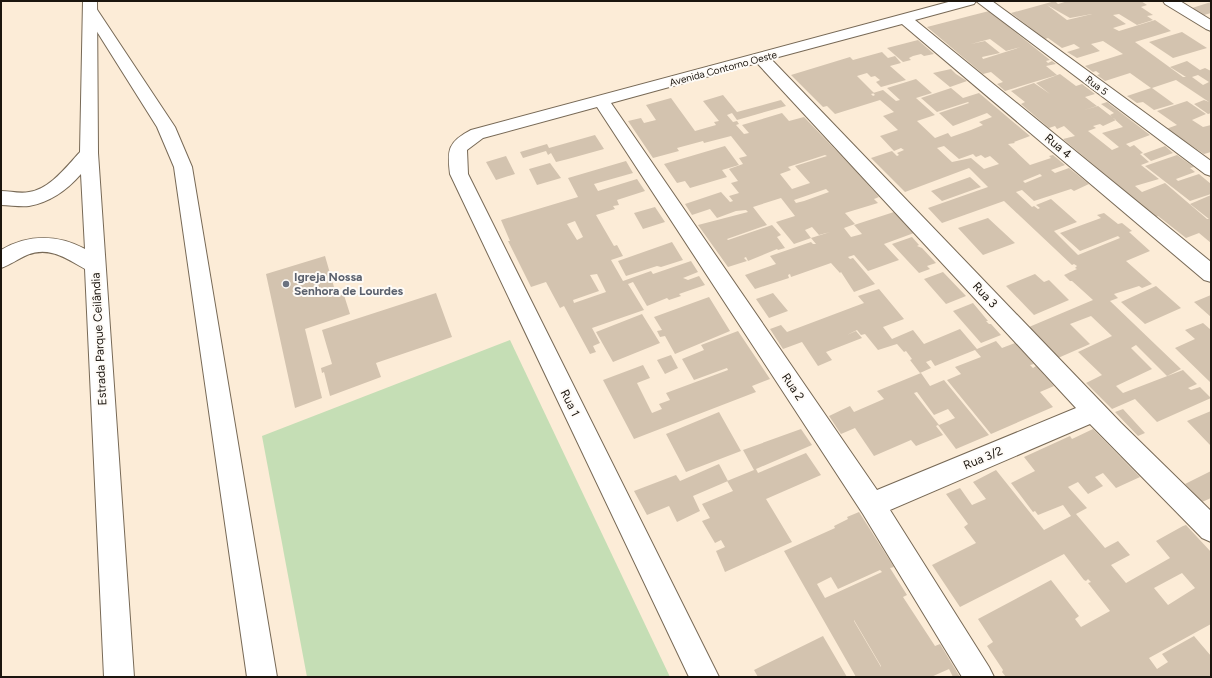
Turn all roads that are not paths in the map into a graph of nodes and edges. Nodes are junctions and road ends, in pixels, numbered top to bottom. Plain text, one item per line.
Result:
1 (969, 1) edge
2 (983, 1) edge
3 (1170, 1) edge
4 (91, 6) edge
5 (905, 19) junction
6 (1211, 26) edge
7 (761, 58) junction
8 (601, 100) junction
9 (477, 134) joint
10 (89, 153) junction
11 (1211, 170) edge
12 (1, 198) edge
13 (1, 260) edge
14 (95, 264) junction
15 (1211, 274) edge
16 (1094, 411) junction
17 (872, 506) junction
18 (1211, 529) edge
19 (119, 677) edge
20 (262, 677) edge
21 (704, 677) edge
22 (979, 677) edge

1 - 5 main road, Avenida Contorno Oeste
2 - 11 main road, Rua 5
3 - 6 main road
4 - 10 main road, Estrada Parque Ceilândia
4 - 20 main road
5 - 7 main road, Avenida Contorno Oeste
5 - 15 main road, Rua 4
7 - 8 main road, Avenida Contorno Oeste
7 - 16 main road, Rua 3
8 - 9 main road, Avenida Contorno Oeste
8 - 17 main road, Rua 2
9 - 21 main road, Rua 1
10 - 12 main road
10 - 14 main road, Estrada Parque Ceilândia
13 - 14 main road
14 - 19 main road, Estrada Parque Ceilândia
16 - 17 main road, Rua 3/2
16 - 18 main road, Rua 3
17 - 22 main road, Rua 2

